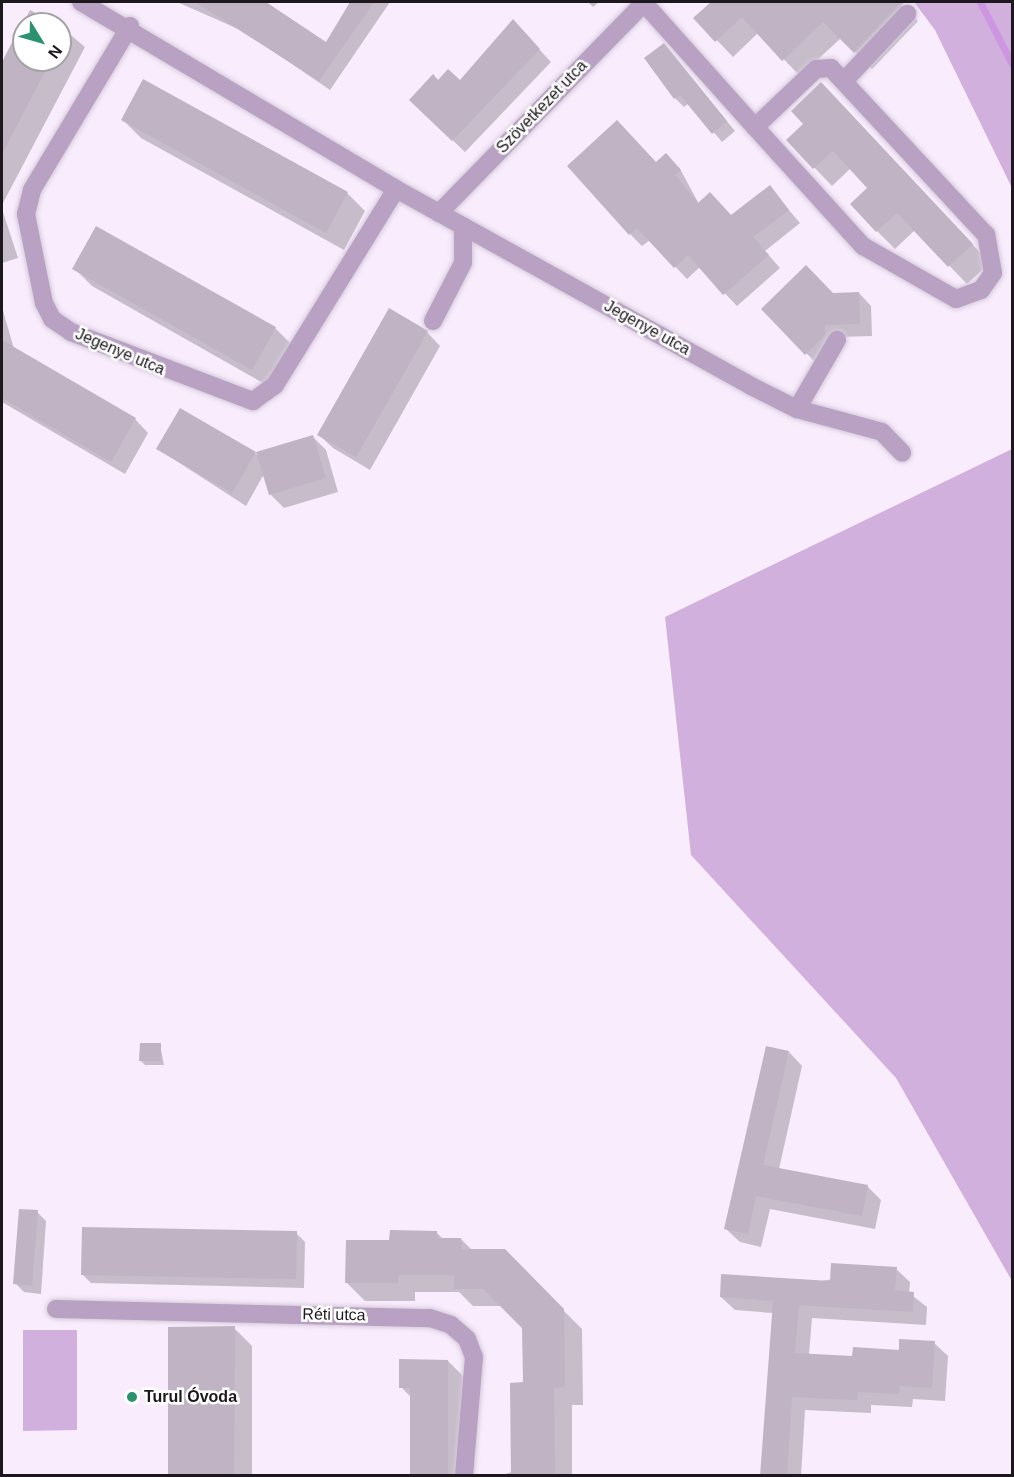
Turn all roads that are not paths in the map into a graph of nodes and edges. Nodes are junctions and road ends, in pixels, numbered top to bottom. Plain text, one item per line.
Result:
1 (81, 2) edge
2 (644, 2) edge
3 (907, 14) dead end
4 (130, 26) junction
5 (845, 80) junction
6 (754, 127) junction
7 (396, 189) junction
8 (439, 213) junction
9 (463, 226) junction
10 (433, 321) dead end
11 (837, 340) dead end
12 (797, 409) junction
13 (902, 453) dead end
14 (56, 1309) dead end
15 (464, 1476) edge

1 - 4 street, Jegenye utca
2 - 6 street
2 - 8 street, Szövetkezet utca
3 - 5 street
4 - 7 street, Jegenye utca
4 - 7 street, Jegenye utca
5 - 6 street
5 - 6 street
7 - 8 street, Jegenye utca
8 - 9 street, Jegenye utca
9 - 10 street
9 - 12 street, Jegenye utca
11 - 12 street
12 - 13 street, Jegenye utca
14 - 15 street, Réti utca

